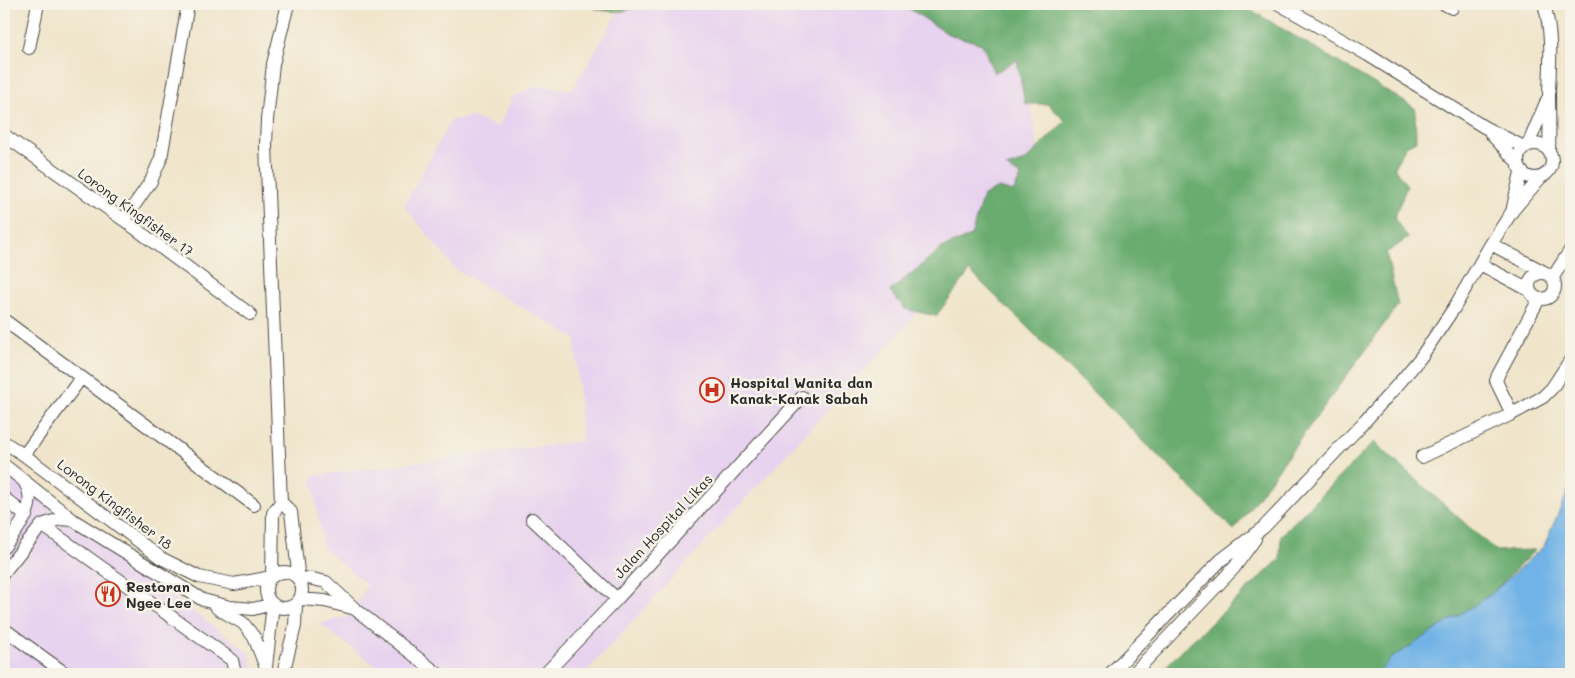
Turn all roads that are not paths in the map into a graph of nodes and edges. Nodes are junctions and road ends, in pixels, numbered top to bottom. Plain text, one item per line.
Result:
1 (38, 4) edge
2 (188, 4) edge
3 (288, 4) edge
4 (1280, 4) edge
5 (1544, 4) edge
6 (29, 48) dead end
7 (1549, 93) junction
8 (1484, 127) junction
9 (4, 135) edge
10 (1526, 146) junction
11 (1548, 150) junction
12 (1519, 167) junction
13 (1541, 177) junction
14 (1513, 210) junction
15 (124, 220) junction
16 (1491, 244) junction
17 (1571, 250) edge
18 (1480, 264) junction
19 (1549, 275) junction
20 (1529, 290) junction
21 (1539, 299) junction
22 (250, 314) dead end
23 (4, 320) edge
24 (1571, 360) edge
25 (81, 378) junction
26 (802, 397) dead end
27 (1512, 414) junction
28 (4, 442) edge
29 (24, 455) junction
30 (1422, 457) dead end
31 (4, 465) edge
32 (24, 481) junction
33 (4, 498) edge
34 (281, 502) junction
35 (254, 505) dead end
36 (26, 516) junction
37 (532, 518) dead end
38 (73, 520) junction
39 (42, 525) junction
40 (1264, 527) junction
41 (4, 546) edge
42 (4, 572) edge
43 (272, 577) junction
44 (298, 580) junction
45 (616, 599) junction
46 (203, 600) junction
47 (298, 601) junction
48 (273, 604) junction
49 (355, 609) junction
50 (4, 629) edge
51 (265, 671) edge
52 (66, 674) edge
53 (235, 674) edge
54 (283, 674) edge
55 (438, 674) edge
56 (545, 674) edge
57 (1110, 674) edge
58 (1133, 674) edge

1 - 6 street
2 - 15 street
3 - 34 street
4 - 8 street
5 - 7 street
7 - 10 street
7 - 11 street
8 - 10 street
8 - 12 street
9 - 15 street, Lorong Kingfisher 17
10 - 11 street
10 - 12 street
11 - 13 street
12 - 13 street
12 - 14 street
13 - 14 street
14 - 16 street
15 - 22 street, Lorong Kingfisher 17
16 - 18 street
16 - 19 street
17 - 19 street
18 - 20 street
18 - 40 street
19 - 20 street
19 - 21 street
20 - 21 street
21 - 27 street
23 - 25 street
24 - 27 street
25 - 29 street
25 - 35 street
26 - 45 street, Jalan Hospital Likas
27 - 30 street
28 - 29 street, Lorong Kingfisher 18
29 - 43 street, Lorong Kingfisher 18
31 - 32 street
32 - 36 street
32 - 38 street
33 - 36 street
34 - 43 street
34 - 44 street
36 - 41 street
37 - 45 street
38 - 39 street
38 - 46 street
39 - 42 street
39 - 53 street
40 - 57 street
40 - 58 street
43 - 44 street
43 - 48 street
44 - 47 street
44 - 49 street
45 - 56 street, Jalan Hospital Likas
46 - 48 street
46 - 51 street
47 - 48 street
47 - 49 street
47 - 54 street
48 - 51 street
49 - 55 street
50 - 52 street

